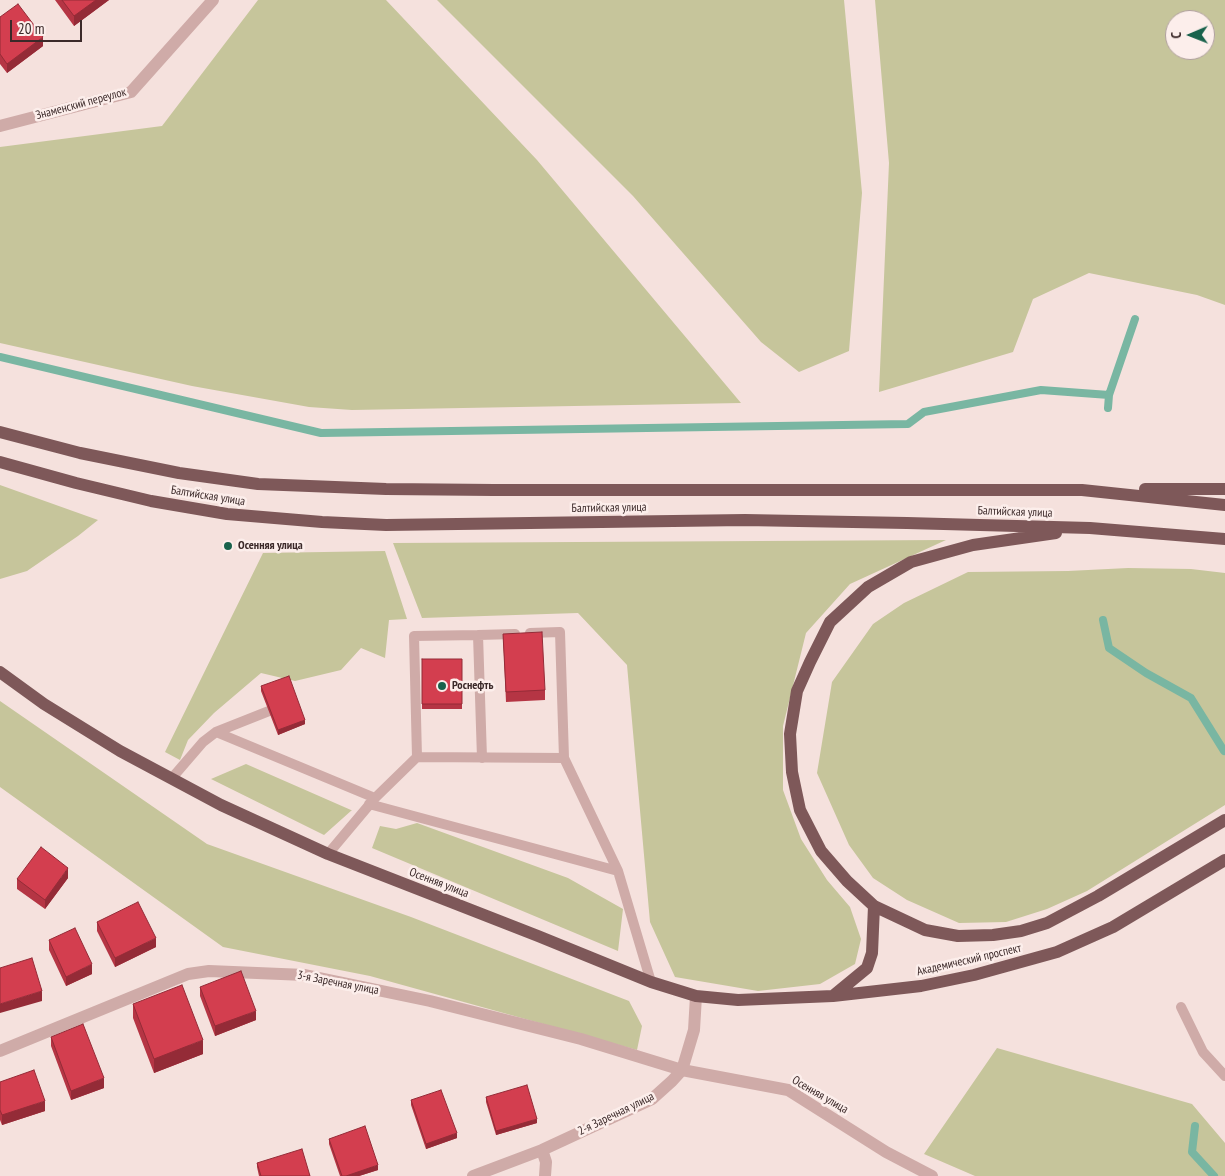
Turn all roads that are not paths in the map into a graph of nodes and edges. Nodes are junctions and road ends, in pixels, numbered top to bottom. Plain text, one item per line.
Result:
1 (214, 0) edge
2 (0, 126) edge
3 (0, 432) edge
4 (0, 462) edge
5 (1225, 489) edge
6 (1082, 490) junction
7 (1225, 505) edge
8 (1090, 528) junction
9 (1225, 539) edge
10 (478, 635) junction
11 (0, 672) edge
12 (268, 711) edge
13 (216, 732) junction
14 (417, 757) junction
15 (482, 758) junction
16 (564, 758) junction
17 (172, 778) junction
18 (372, 801) junction
19 (1225, 820) edge
20 (328, 854) junction
21 (1225, 860) edge
22 (618, 871) junction
23 (874, 906) junction
24 (651, 982) junction
25 (696, 996) junction
26 (833, 996) junction
27 (1180, 1007) dead end
28 (0, 1051) edge
29 (682, 1070) junction
30 (1225, 1076) edge
31 (542, 1150) junction
32 (473, 1176) edge
33 (545, 1176) edge
34 (932, 1176) edge

1 - 2 street, Знаменский переулок
3 - 6 main road, Балтийская улица
4 - 8 main road, Балтийская улица
5 - 6 main road
6 - 7 main road, Балтийская улица
8 - 9 main road, Балтийская улица
8 - 23 main road, Академический проспект
10 - 14 lane
10 - 15 lane
10 - 16 lane
11 - 17 main road, Осенняя улица
12 - 13 lane
13 - 17 lane
13 - 18 lane
14 - 15 lane
14 - 18 lane
15 - 16 lane
16 - 22 lane
17 - 20 main road, Осенняя улица
18 - 20 lane
18 - 22 lane
19 - 23 main road, Академический проспект
20 - 24 main road, Осенняя улица
21 - 26 main road, Академический проспект
22 - 24 lane
23 - 26 main road
24 - 25 main road, Осенняя улица
25 - 26 main road, Академический проспект
25 - 29 street, 2-я Заречная улица
27 - 30 lane
28 - 29 street, 3-я Заречная улица
29 - 31 street, 2-я Заречная улица
29 - 34 street, Осенняя улица
31 - 32 street, 2-я Заречная улица
31 - 33 street

